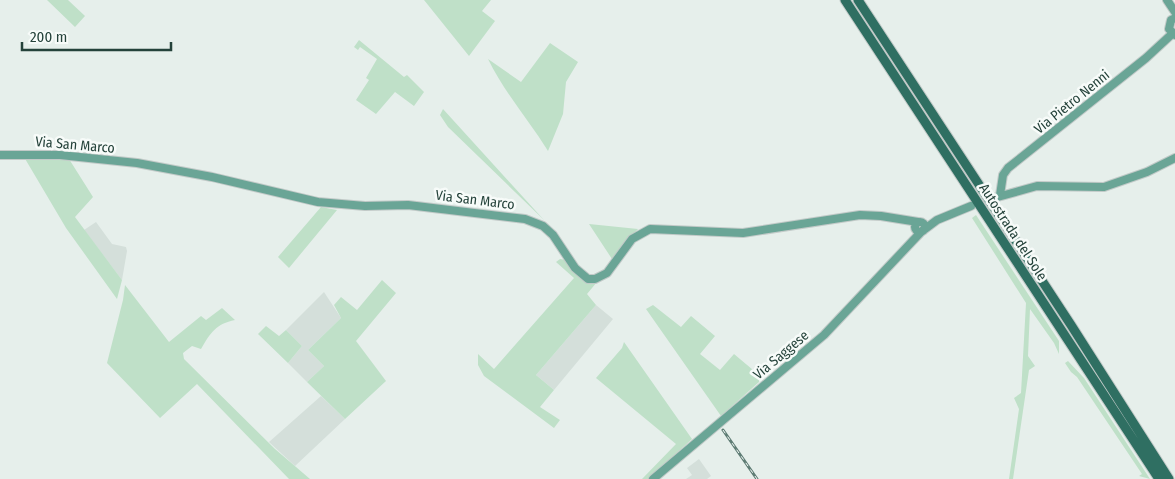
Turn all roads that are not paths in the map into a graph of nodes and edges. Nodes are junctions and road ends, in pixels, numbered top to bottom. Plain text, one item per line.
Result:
1 (844, 0) edge
2 (858, 0) edge
3 (1167, 0) edge
4 (1173, 14) edge
5 (1173, 34) edge
6 (0, 155) edge
7 (1175, 158) edge
8 (971, 206) dead end
9 (919, 227) junction
10 (653, 479) edge
11 (1159, 479) edge
12 (1169, 479) edge

1 - 11 highway, Autostrada del Sole
2 - 12 highway, Autostrada del Sole
3 - 4 main road
4 - 5 main road
5 - 7 main road, Via Pietro Nenni
6 - 9 main road, Via San Marco
8 - 9 main road
9 - 10 main road, Via Saggese

